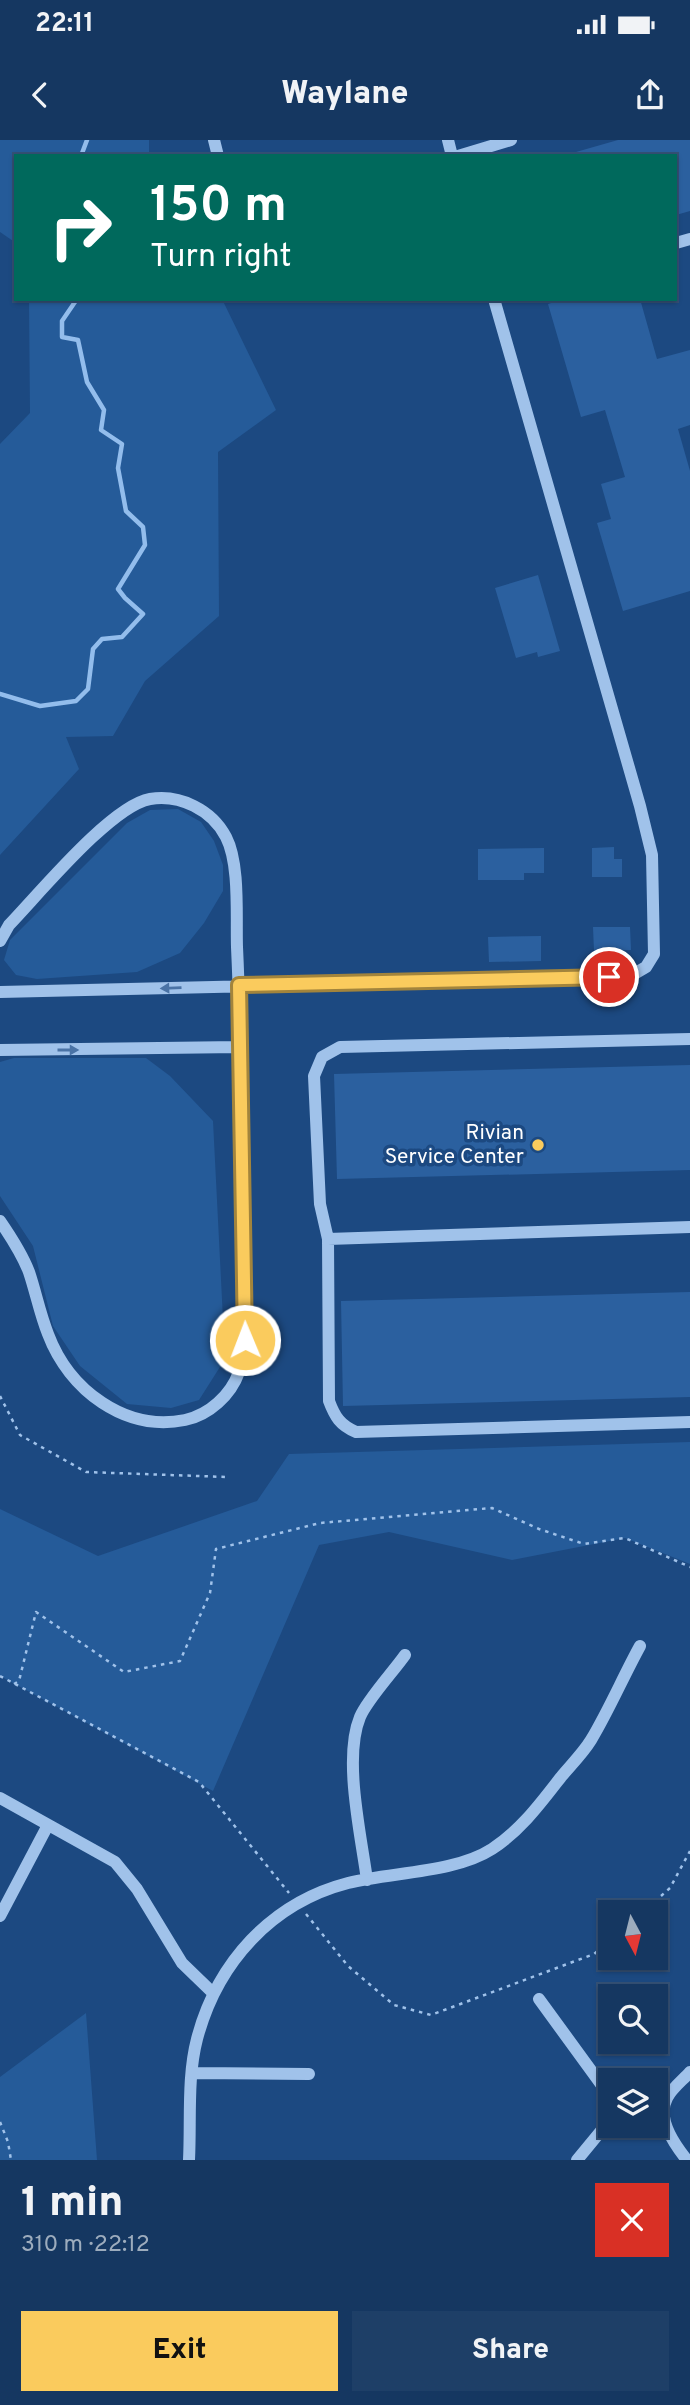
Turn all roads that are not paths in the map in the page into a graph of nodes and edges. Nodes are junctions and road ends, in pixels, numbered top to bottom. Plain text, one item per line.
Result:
1 (511, 140) edge
2 (465, 154) edge
3 (495, 301) edge
4 (0, 941) edge
5 (239, 985) junction
6 (0, 992) edge
7 (690, 1039) edge
8 (239, 1047) junction
9 (0, 1050) edge
10 (0, 1221) edge
11 (690, 1227) edge
12 (328, 1238) junction
13 (690, 1422) edge
14 (639, 1646) dead end
15 (405, 1656) dead end
16 (0, 1798) edge
17 (48, 1825) junction
18 (367, 1880) junction
19 (0, 1916) edge
20 (213, 1993) junction
21 (539, 1999) dead end
22 (690, 2072) edge
23 (193, 2073) junction
24 (309, 2074) dead end
25 (598, 2080) edge
26 (668, 2095) edge
27 (668, 2130) edge
28 (598, 2135) edge
29 (189, 2160) edge
30 (577, 2160) edge
31 (687, 2160) edge

1 - 2 street
3 - 5 street
4 - 5 street
5 -> 6 street
5 - 8 street
7 - 12 street
9 -> 8 street
8 - 10 street
11 - 12 street
12 - 13 street
14 - 18 street
15 - 18 street
16 - 17 street
17 - 19 street
17 - 20 street
18 - 20 street
20 - 23 street
21 - 25 street
22 - 26 street
23 - 24 street
23 - 29 street
27 - 31 street
28 - 30 street

